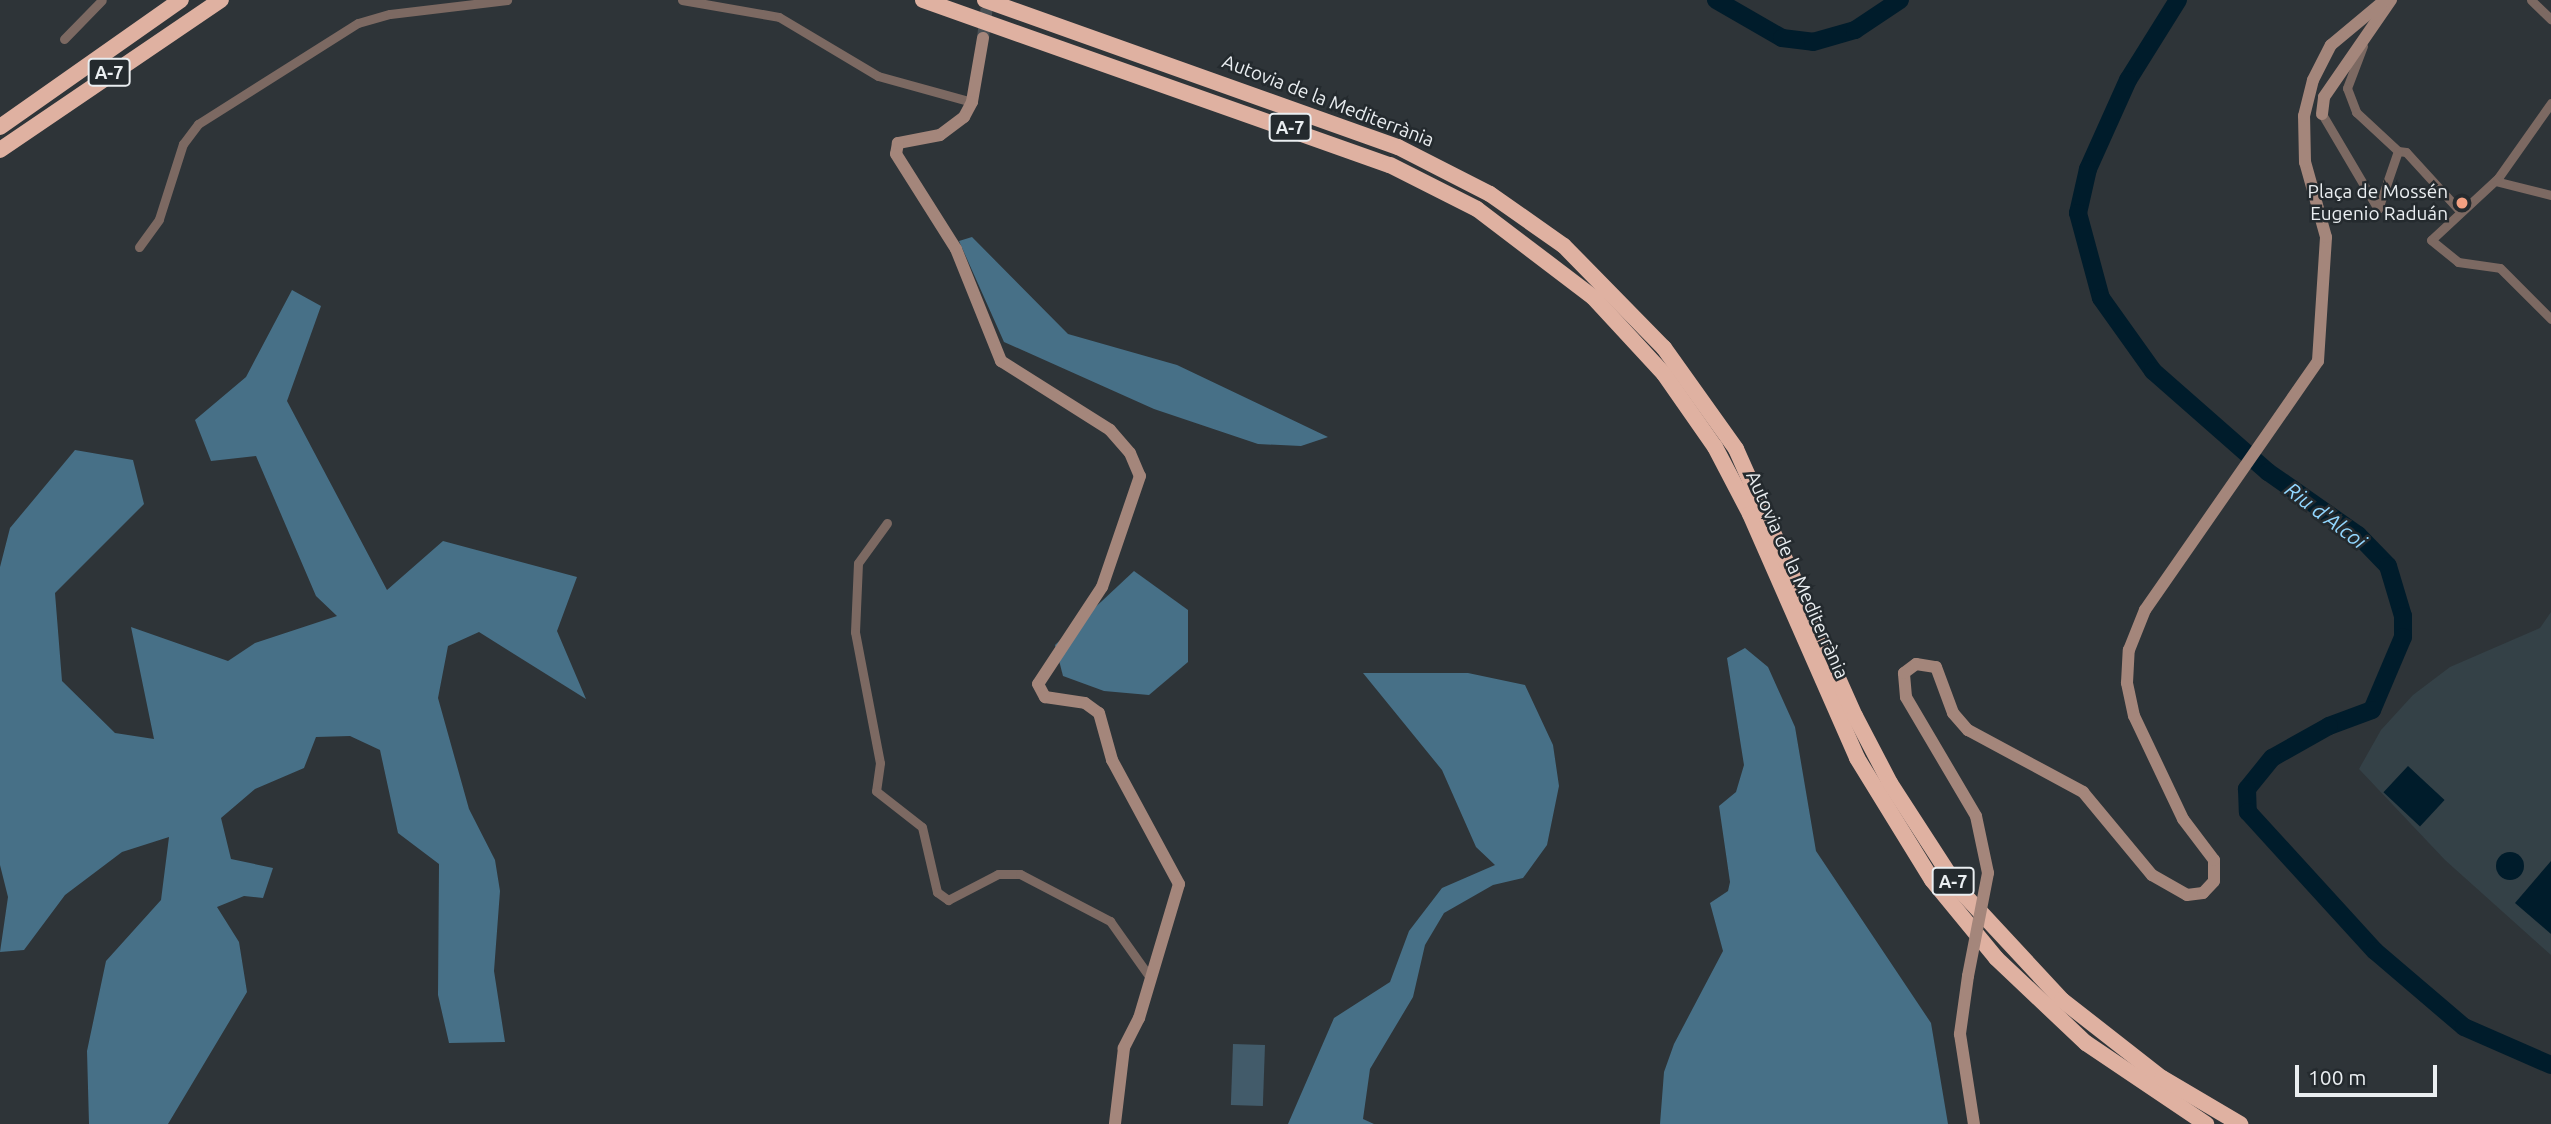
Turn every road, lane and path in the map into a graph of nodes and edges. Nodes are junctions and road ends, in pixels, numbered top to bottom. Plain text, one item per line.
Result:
1 (102, 0) edge
2 (180, 0) edge
3 (221, 0) edge
4 (507, 0) edge
5 (682, 0) edge
6 (923, 0) edge
7 (985, 0) edge
8 (2391, 0) edge
9 (2531, 0) edge
10 (2381, 2) edge
11 (716, 3) edge
12 (2551, 19) edge
13 (2370, 28) junction
14 (983, 38) tunnel mouth
15 (64, 39) dead end
16 (972, 102) junction
17 (2551, 103) edge
18 (2322, 114) joint
19 (0, 127) edge
20 (0, 150) edge
21 (2398, 152) junction
22 (2495, 181) junction
23 (2551, 195) edge
24 (2459, 210) junction
25 (139, 247) dead end
26 (2551, 319) edge
27 (887, 523) dead end
28 (1151, 979) junction
29 (1115, 1124) edge
30 (1973, 1124) edge
31 (2206, 1124) edge
32 (2240, 1124) edge

1 - 15 street
2 - 19 highway, A-7
3 - 20 highway, A-7
4 - 25 street
5 - 11 street
6 - 31 highway, Autovia de la Mediterrània / A-7
7 - 32 highway, Autovia de la Mediterrània / A-7
8 - 13 street
9 - 12 street
10 - 30 street, bridge
11 - 16 street
13 - 18 street
13 - 21 street
14 - 16 street
16 - 28 street
17 - 22 street
18 - 21 street
21 - 24 street
22 - 23 street
22 - 24 street
24 - 26 street
27 - 28 street
28 - 29 street

